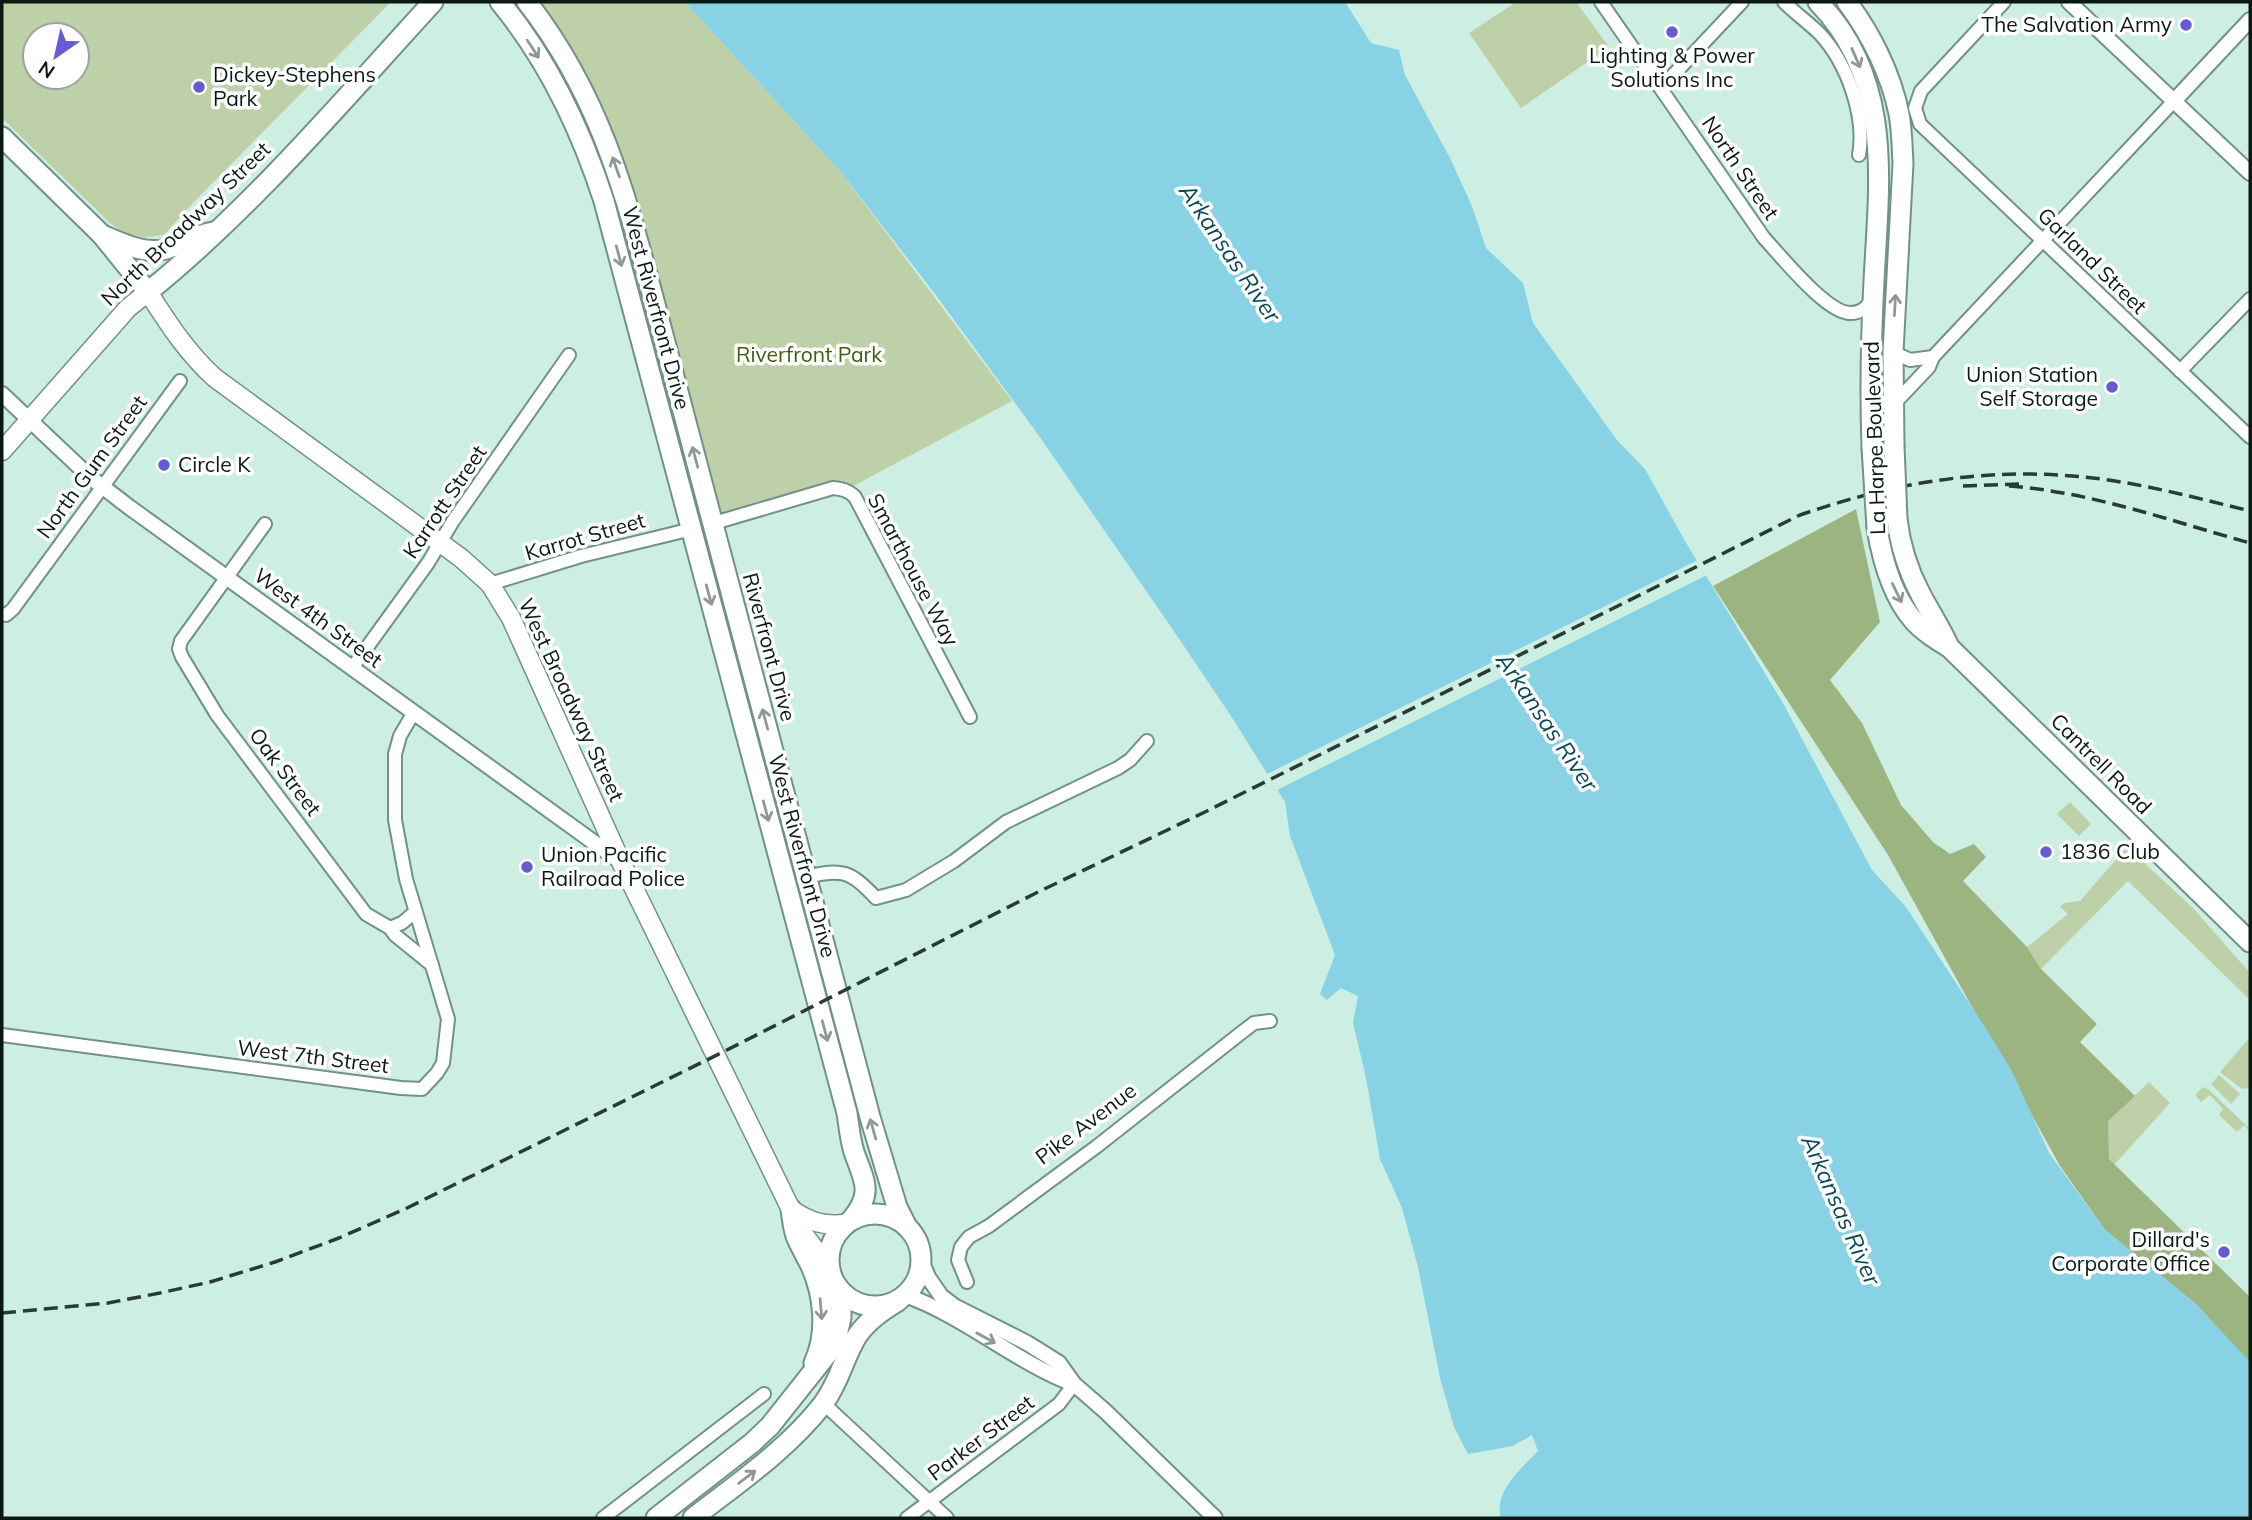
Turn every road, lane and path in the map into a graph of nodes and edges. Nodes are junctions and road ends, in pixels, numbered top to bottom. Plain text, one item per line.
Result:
1 (433, 2) edge
2 (500, 2) edge
3 (527, 2) edge
4 (1601, 2) edge
5 (1742, 2) edge
6 (1784, 2) edge
7 (1818, 2) edge
8 (1847, 2) edge
9 (2004, 2) edge
10 (2069, 2) edge
11 (2250, 20) edge
12 (1661, 88) junction
13 (2174, 101) junction
14 (2, 137) edge
15 (1859, 155) dead end
16 (2250, 173) edge
17 (217, 231) junction
18 (102, 235) junction
19 (2043, 240) junction
20 (148, 292) junction
21 (2250, 299) edge
22 (1870, 308) junction
23 (1893, 352) junction
24 (569, 355) dead end
25 (1933, 357) junction
26 (2180, 371) junction
27 (180, 381) dead end
28 (2, 394) edge
29 (1893, 405) junction
30 (30, 420) junction
31 (2249, 432) edge
32 (2, 451) edge
33 (102, 487) junction
34 (714, 523) junction
35 (265, 524) dead end
36 (692, 529) junction
37 (440, 543) junction
38 (226, 578) junction
39 (490, 584) junction
40 (2, 614) edge
41 (1950, 648) junction
42 (352, 668) junction
43 (414, 712) junction
44 (970, 717) dead end
45 (1147, 741) dead end
46 (621, 862) junction
47 (806, 877) junction
48 (415, 912) junction
49 (390, 928) junction
50 (2250, 942) edge
51 (432, 965) junction
52 (1270, 1021) dead end
53 (6, 1036) edge
54 (791, 1209) junction
55 (848, 1222) junction
56 (907, 1227) junction
57 (921, 1260) junction
58 (831, 1274) junction
59 (967, 1282) dead end
60 (901, 1298) junction
61 (806, 1380) junction
62 (1074, 1384) junction
63 (764, 1394) dead end
64 (823, 1403) junction
65 (929, 1502) junction
66 (603, 1518) edge
67 (656, 1518) edge
68 (693, 1518) edge
69 (907, 1518) edge
70 (947, 1518) edge
71 (1215, 1518) edge

1 - 17 main road, North Broadway Street
2 -> 36 main road, West Riverfront Drive
34 -> 3 main road, Riverfront Drive
4 - 12 street, North Street
5 - 12 street
6 - 15 street
7 -> 22 main road, La Harpe Boulevard
23 -> 8 main road, La Harpe Boulevard
9 - 19 street, Garland Street
10 - 13 street
11 - 13 street
12 - 22 street, North Street
13 - 16 street
13 - 19 street
14 - 18 main road, West Broadway Street
17 - 18 main road
17 - 20 main road, North Broadway Street
18 - 20 main road, West Broadway Street
19 - 25 street
19 - 26 street, Garland Street
20 - 30 main road, North Broadway Street
20 - 37 main road, West Broadway Street
21 - 26 street
22 -> 41 main road, La Harpe Boulevard, bridge
23 - 25 street
23 - 29 main road, La Harpe Boulevard
24 - 37 street, Karrott Street
25 - 29 street
26 - 31 street, Garland Street
27 - 33 street, North Gum Street
28 - 30 street, West 4th Street
29 - 41 main road, La Harpe Boulevard, bridge
30 - 32 main road, North Broadway Street
30 - 33 street, West 4th Street
33 - 38 street, West 4th Street
33 - 40 street, North Gum Street
34 - 36 main road
34 - 44 street, Smarthouse Way
47 -> 34 main road, Riverfront Drive
35 - 38 street
36 - 39 street, Karrot Street
36 -> 55 main road, West Riverfront Drive
37 - 39 main road, West Broadway Street
37 - 42 street, Karrott Street
38 - 42 street, West 4th Street
38 - 49 street, Oak Street
39 - 46 main road, West Broadway Street
41 - 50 main road, Cantrell Road
42 - 43 street, West 4th Street
43 - 46 street, West 4th Street
43 - 48 street
45 - 47 street
46 - 54 main road, West Broadway Street
56 -> 47 main road, Riverfront Drive
48 - 49 street
48 - 51 street, West 7th Street
49 - 51 street, Oak Street
51 - 53 street, West 7th Street
52 - 59 street, Pike Avenue
54 - 55 main road
54 - 58 main road, West Broadway Street
54 -> 61 main road
55 - 56 main road
55 - 58 main road
56 - 57 main road
57 - 60 main road
57 - 62 street
58 - 60 main road
58 - 61 main road
60 -> 62 street
60 - 64 main road
61 - 67 main road
62 - 65 street, Parker Street
62 - 71 street
63 - 66 street
64 - 65 street
68 -> 64 main road
65 - 69 street, Parker Street
65 - 70 street

